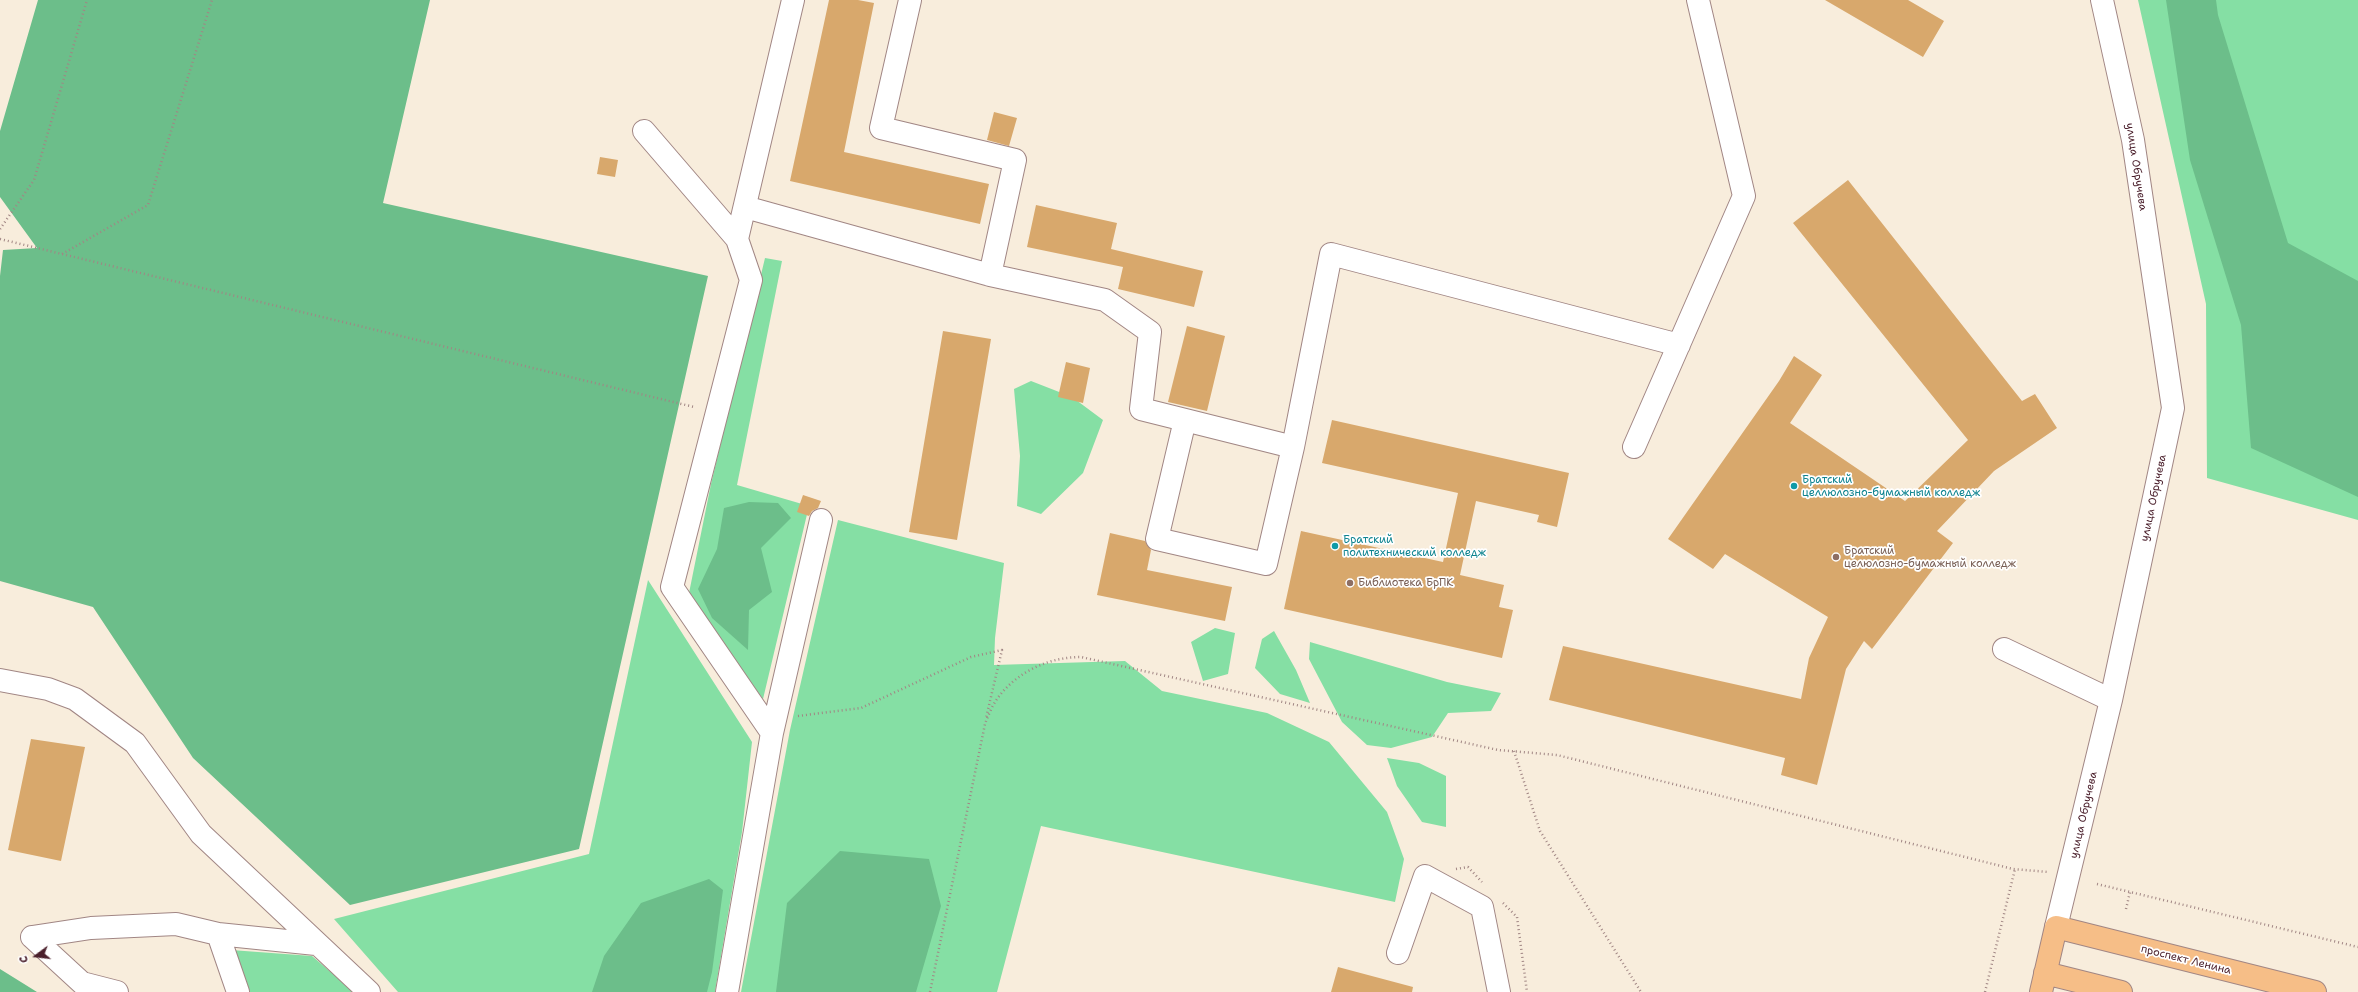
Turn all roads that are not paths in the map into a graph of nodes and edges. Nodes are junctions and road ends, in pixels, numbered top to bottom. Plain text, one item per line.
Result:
1 (794, 0) edge
2 (910, 0) edge
3 (1698, 0) edge
4 (2102, 0) edge
5 (644, 131) dead end
6 (745, 207) junction
7 (737, 239) junction
8 (990, 275) junction
9 (1679, 345) junction
10 (1185, 420) junction
11 (1293, 447) junction
12 (1634, 447) dead end
13 (821, 520) dead end
14 (2004, 649) dead end
15 (0, 680) edge
16 (2111, 700) junction
17 (774, 726) junction
18 (2056, 927) junction
19 (218, 934) junction
20 (316, 944) junction
21 (1398, 953) dead end
22 (2043, 983) edge
23 (116, 992) edge
24 (238, 992) edge
25 (369, 992) edge
26 (727, 992) edge
27 (1498, 992) edge
28 (2121, 992) edge
29 (2315, 992) edge

1 - 6 street
2 - 8 street
3 - 9 street
4 - 16 street, улица Обручева
5 - 7 street
6 - 7 street
6 - 8 street
7 - 17 street
8 - 10 street
9 - 11 street
9 - 12 street
10 - 11 street
10 - 11 street
13 - 17 street
14 - 16 street
15 - 20 street
16 - 18 street, улица Обручева
17 - 26 street
18 - 22 main road, улица Обручева
18 - 29 main road, проспект Ленина
19 - 20 street
19 - 23 street
19 - 24 street
20 - 25 street
21 - 27 street
22 - 28 main road

